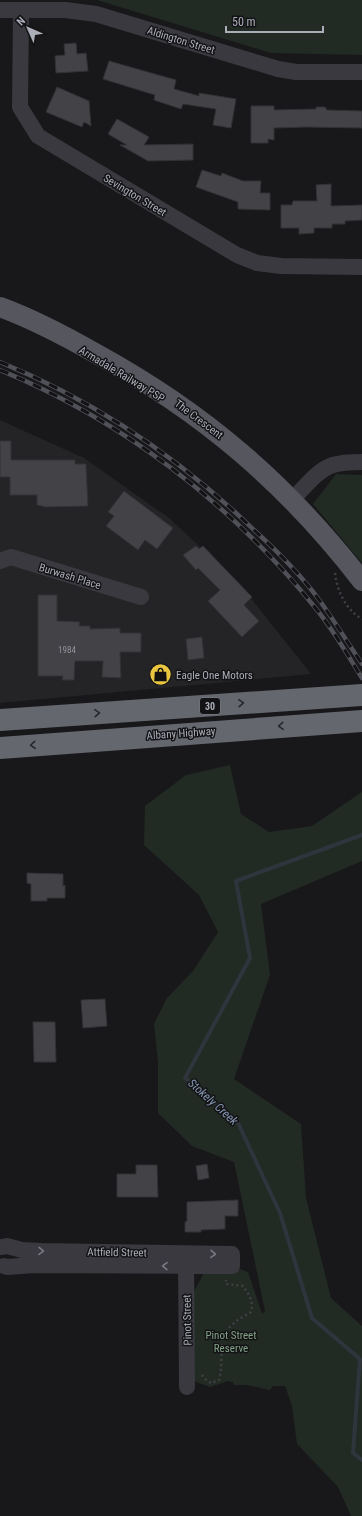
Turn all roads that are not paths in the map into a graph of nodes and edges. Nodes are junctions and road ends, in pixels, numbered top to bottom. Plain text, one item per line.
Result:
1 (0, 10) edge
2 (21, 10) junction
3 (362, 72) edge
4 (362, 267) edge
5 (0, 307) edge
6 (362, 462) edge
7 (292, 500) junction
8 (0, 561) edge
9 (362, 581) edge
10 (141, 597) dead end
11 (362, 695) edge
12 (301, 699) junction
13 (0, 720) edge
14 (362, 721) edge
15 (305, 724) junction
16 (0, 748) edge
17 (1, 1246) edge
18 (186, 1260) junction
19 (230, 1262) road end
20 (1, 1272) edge
21 (187, 1387) dead end

1 - 2 street, Aldington Street
2 - 3 street, Aldington Street
2 - 4 street, Sevington Street
5 - 7 main road, The Crescent
6 - 7 street
7 - 9 main road, The Crescent
8 - 10 street, Burwash Place
11 - 12 highway, 30
13 -> 12 highway, 30
12 - 15 highway
14 - 15 highway, Albany Highway / 30
15 -> 16 highway, Albany Highway / 30
17 -> 18 street, Attfield Street
17 - 20 street
18 - 19 street, Attfield Street
18 -> 20 street, Attfield Street
18 - 21 street, Pinot Street

